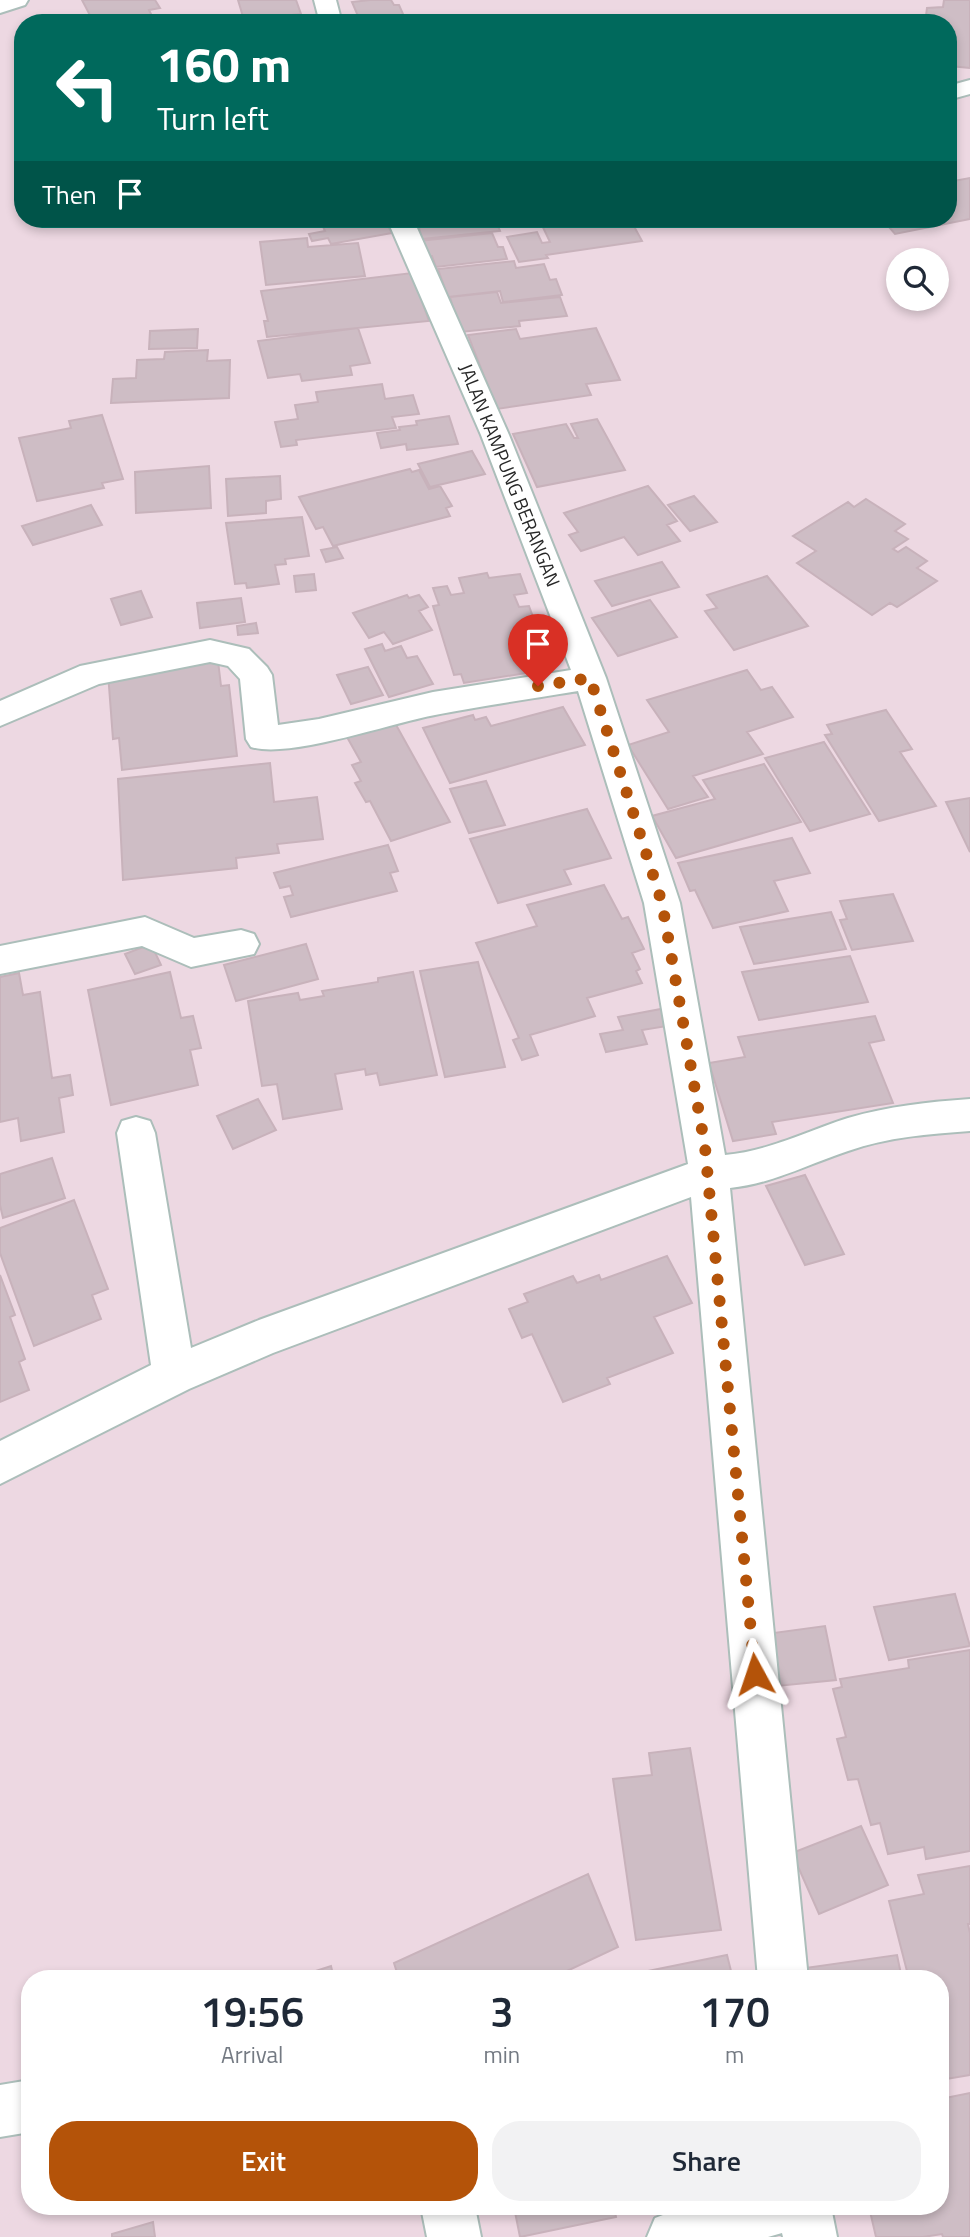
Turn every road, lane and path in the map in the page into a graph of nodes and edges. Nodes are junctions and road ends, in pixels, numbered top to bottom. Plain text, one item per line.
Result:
1 (17, 0) edge
2 (0, 6) edge
3 (404, 228) edge
4 (590, 678) junction
5 (0, 714) edge
6 (241, 944) dead end
7 (0, 960) edge
8 (970, 1115) edge
9 (136, 1133) dead end
10 (709, 1173) junction
11 (174, 1375) junction
12 (0, 1463) edge
13 (782, 1970) edge
14 (21, 2108) edge
15 (0, 2111) edge
16 (450, 2215) edge
17 (750, 2215) edge
18 (806, 2215) edge
19 (454, 2237) edge
20 (674, 2237) edge
21 (810, 2237) edge

1 - 2 street
3 - 4 street, JALAN KAMPUNG BERANGAN
4 - 5 street
4 - 10 street, JALAN KAMPUNG BERANGAN
6 - 7 street
8 - 10 street
9 - 11 street
10 - 11 street
10 - 13 street, JALAN KAMPUNG BERANGAN
11 - 12 street
14 - 15 street
16 - 19 street
17 - 20 street
18 - 21 street

